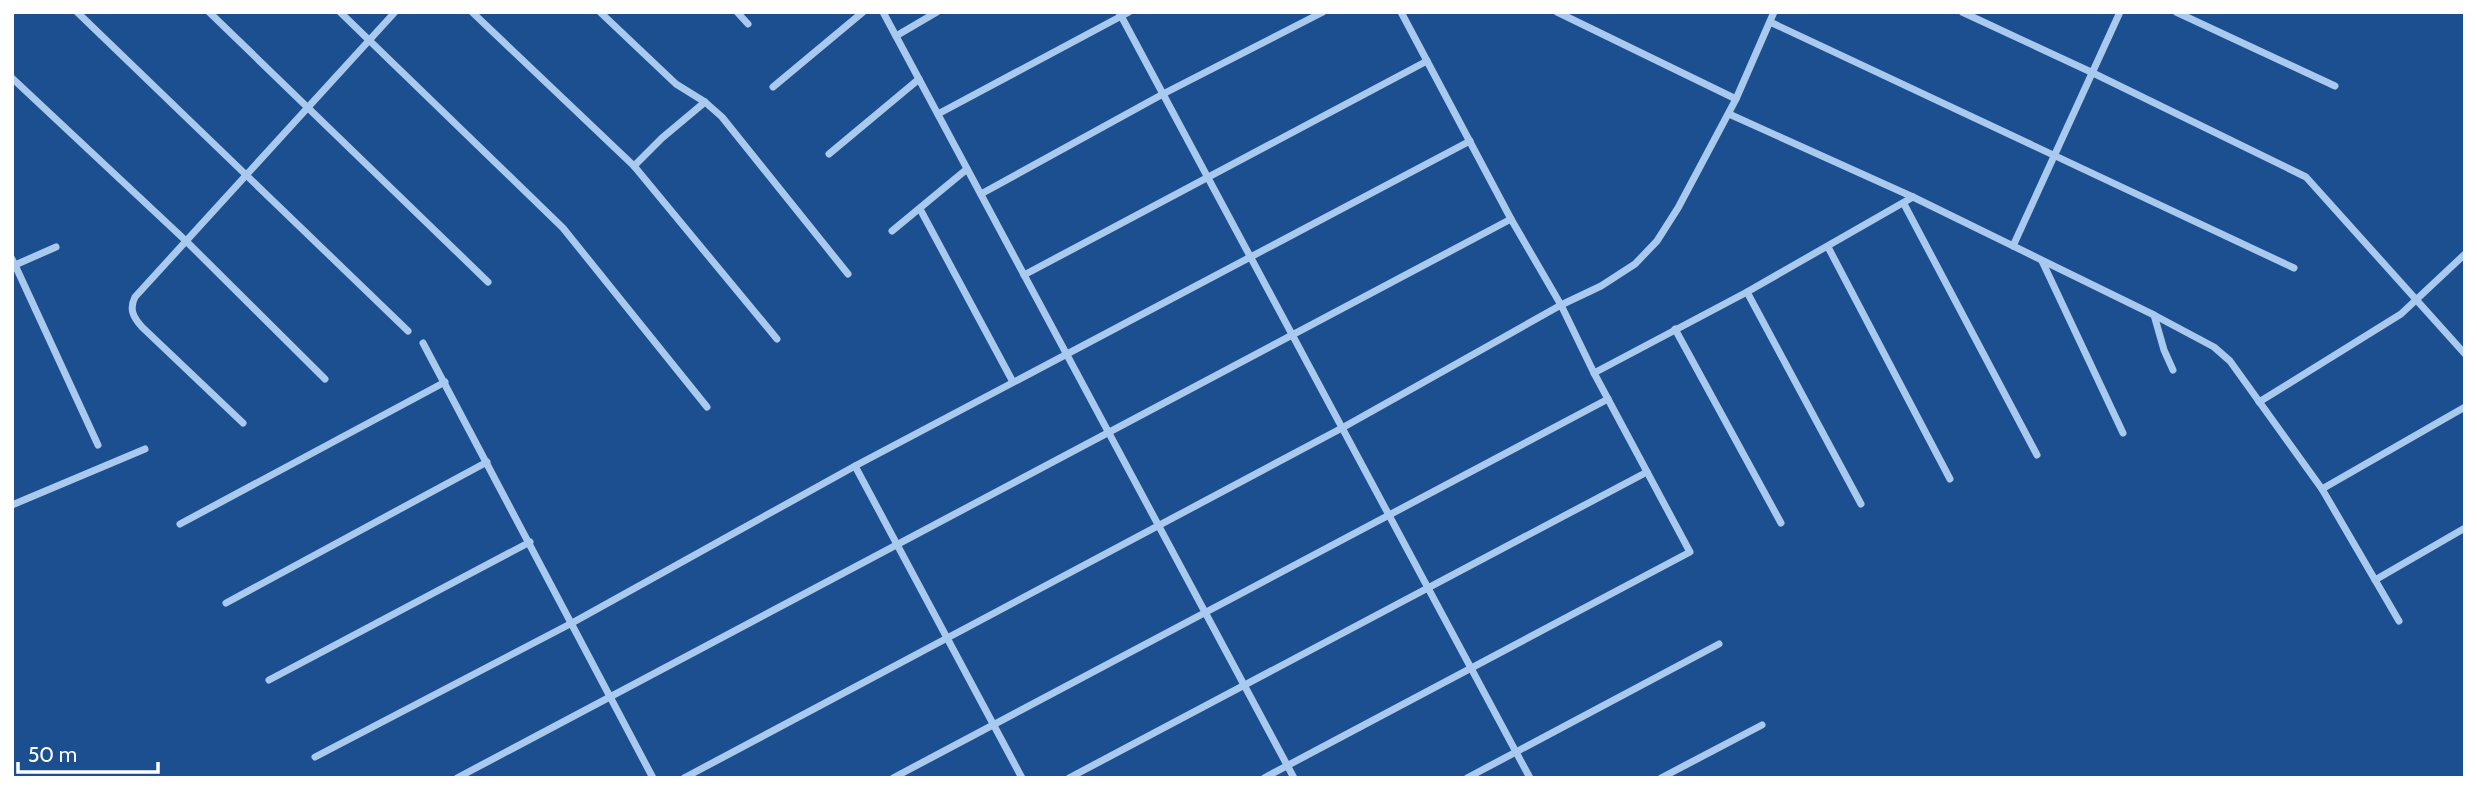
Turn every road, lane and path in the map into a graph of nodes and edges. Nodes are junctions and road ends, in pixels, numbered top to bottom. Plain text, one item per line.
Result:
1 (78, 12) edge
2 (209, 12) edge
3 (340, 12) edge
4 (395, 12) edge
5 (472, 12) edge
6 (600, 12) edge
7 (737, 12) edge
8 (863, 12) edge
9 (883, 12) edge
10 (937, 12) edge
11 (1129, 12) edge
12 (1323, 12) edge
13 (1401, 12) edge
14 (1557, 12) edge
15 (1774, 12) edge
16 (1962, 12) edge
17 (2120, 12) edge
18 (2176, 12) edge
19 (1120, 14) edge
20 (1770, 22) junction
21 (748, 24) dead end
22 (896, 36) junction
23 (368, 39) junction
24 (1427, 61) junction
25 (2091, 72) junction
26 (12, 78) edge
27 (919, 79) junction
28 (2335, 86) dead end
29 (773, 87) dead end
30 (1163, 94) junction
31 (1737, 99) junction
32 (705, 102) junction
33 (308, 108) junction
34 (937, 114) junction
35 (1728, 114) junction
36 (1470, 141) junction
37 (829, 154) dead end
38 (2054, 154) junction
39 (634, 166) junction
40 (967, 169) junction
41 (245, 174) junction
42 (1208, 177) junction
43 (981, 194) junction
44 (1913, 197) junction
45 (1904, 204) junction
46 (920, 209) junction
47 (1511, 219) junction
48 (892, 231) dead end
49 (185, 240) junction
50 (2013, 246) junction
51 (56, 247) dead end
52 (1828, 247) junction
53 (2465, 254) edge
54 (1250, 257) junction
55 (2041, 261) junction
56 (13, 263) edge
57 (2294, 268) dead end
58 (848, 274) dead end
59 (1024, 275) junction
60 (488, 282) dead end
61 (1747, 292) junction
62 (2416, 301) junction
63 (1561, 305) junction
64 (2154, 315) junction
65 (1675, 329) junction
66 (408, 331) dead end
67 (1292, 335) junction
68 (777, 339) dead end
69 (423, 343) dead end
70 (1067, 354) junction
71 (2465, 354) edge
72 (2173, 370) dead end
73 (1594, 373) junction
74 (325, 379) dead end
75 (445, 382) junction
76 (1013, 382) junction
77 (1608, 399) junction
78 (2259, 402) junction
79 (708, 407) dead end
80 (2465, 407) edge
81 (243, 423) dead end
82 (1342, 428) junction
83 (1109, 432) junction
84 (2123, 433) dead end
85 (98, 445) dead end
86 (145, 449) dead end
87 (2037, 454) dead end
88 (487, 462) junction
89 (855, 466) junction
90 (1647, 472) junction
91 (1950, 479) dead end
92 (2322, 489) junction
93 (1861, 504) dead end
94 (12, 505) edge
95 (1388, 515) junction
96 (1781, 523) dead end
97 (180, 524) dead end
98 (1158, 525) junction
99 (2465, 528) edge
100 (530, 542) junction
101 (897, 544) junction
102 (2375, 580) junction
103 (1428, 588) junction
104 (226, 603) dead end
105 (1205, 612) junction
106 (2399, 621) dead end
107 (572, 623) junction
108 (946, 637) junction
109 (1718, 644) dead end
110 (1471, 668) junction
111 (269, 680) dead end
112 (1244, 685) junction
113 (610, 698) junction
114 (993, 724) junction
115 (1762, 725) dead end
116 (1515, 751) junction
117 (315, 757) dead end
118 (1287, 766) junction
119 (457, 778) edge
120 (653, 778) edge
121 (684, 778) edge
122 (893, 778) edge
123 (1022, 778) edge
124 (1069, 778) edge
125 (1265, 778) edge
126 (1294, 778) edge
127 (1467, 778) edge
128 (1530, 778) edge
129 (1661, 778) edge

1 - 41 street
2 - 33 street
3 - 23 street
4 - 23 street
5 - 39 street
6 - 32 street
7 - 21 street
8 - 29 street
9 - 22 street
10 - 22 street
11 - 19 street
12 - 30 street
13 - 24 street
14 - 31 street
15 - 20 street
16 - 25 street
17 - 25 street
18 - 28 street
19 - 30 street
19 - 34 street
20 - 31 street
20 - 38 street
22 - 27 street
23 - 33 street
23 - 79 street
24 - 36 street
24 - 42 street
25 - 38 street
25 - 62 street
26 - 49 street
27 - 34 street
27 - 37 street
30 - 42 street
30 - 43 street
31 - 35 street
32 - 39 street
32 - 58 street
33 - 41 street
33 - 60 street
34 - 40 street
35 - 44 street
35 - 63 street
36 - 47 street
36 - 54 street
38 - 50 street
38 - 57 street
39 - 68 street
40 - 43 street
40 - 46 street
41 - 49 street
41 - 66 street
42 - 54 street
42 - 59 street
43 - 59 street
44 - 45 street
44 - 50 street
45 - 52 street
45 - 87 street
46 - 48 street
46 - 76 street
47 - 63 street
47 - 67 street
49 - 74 street
49 - 81 street
50 - 55 street
51 - 56 street
52 - 61 street
52 - 91 street
53 - 62 street
54 - 67 street
54 - 70 street
55 - 64 street
55 - 84 street
56 - 85 street
59 - 70 street
61 - 65 street
61 - 93 street
62 - 71 street
62 - 78 street
63 - 73 street
63 - 82 street
64 - 72 street
64 - 78 street
65 - 73 street
65 - 96 street
67 - 82 street
67 - 83 street
69 - 75 street
70 - 76 street
70 - 83 street
73 - 77 street
75 - 88 street
75 - 97 street
76 - 89 street
77 - 90 street
77 - 95 street
78 - 92 street
80 - 92 street
82 - 95 street
82 - 98 street
83 - 98 street
83 - 101 street
86 - 94 street
88 - 100 street
88 - 104 street
89 - 101 street
89 - 107 street
90 - 103 street
90 - 110 street
92 - 102 street
95 - 103 street
95 - 105 street
98 - 105 street
98 - 108 street
99 - 102 street
100 - 107 street
100 - 111 street
101 - 108 street
101 - 113 street
102 - 106 street
103 - 110 street
103 - 112 street
105 - 112 street
105 - 114 street
107 - 113 street
107 - 117 street
108 - 114 street
108 - 121 street
109 - 116 street
110 - 116 street
110 - 118 street
112 - 118 street
112 - 124 street
113 - 119 street
113 - 120 street
114 - 122 street
114 - 123 street
115 - 129 street
116 - 127 street
116 - 128 street
118 - 125 street
118 - 126 street

